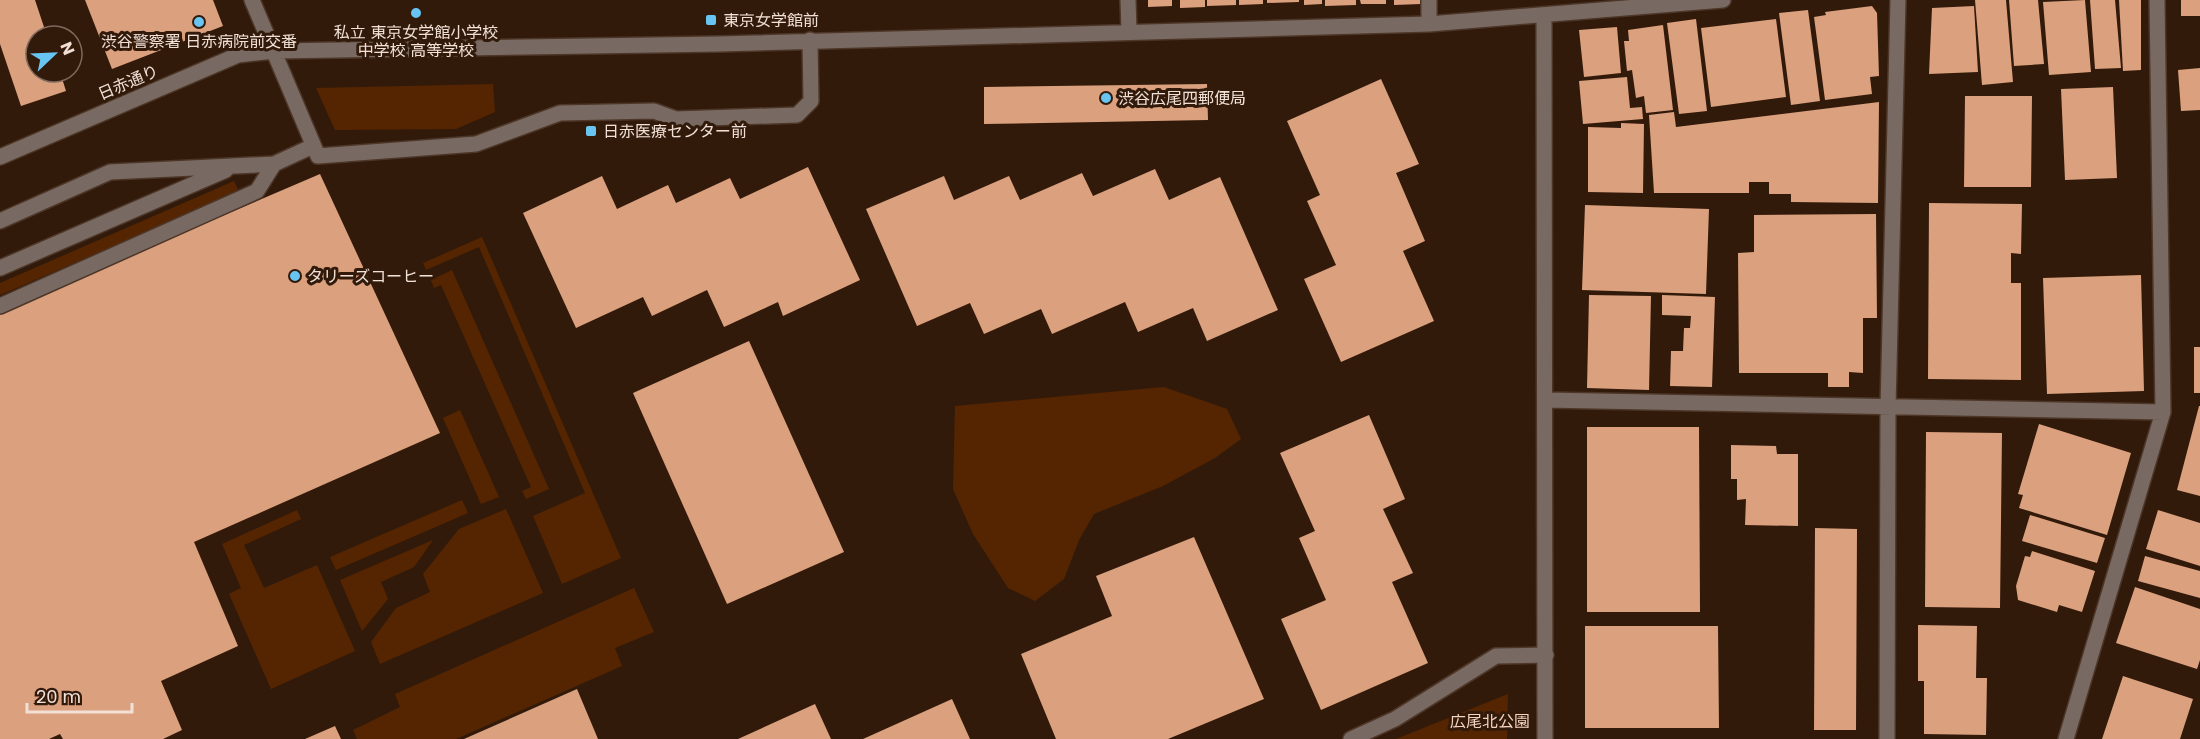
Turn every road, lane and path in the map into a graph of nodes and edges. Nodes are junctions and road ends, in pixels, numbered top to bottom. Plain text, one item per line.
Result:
1 (252, 0) edge
2 (1128, 0) edge
3 (1429, 0) edge
4 (1723, 0) edge
5 (1898, 0) edge
6 (2157, 0) edge
7 (1544, 16) junction
8 (1429, 24) junction
9 (1129, 31) junction
10 (810, 40) junction
11 (274, 51) junction
12 (315, 151) junction
13 (0, 158) edge
14 (274, 164) junction
15 (235, 166) junction
16 (0, 221) edge
17 (0, 268) edge
18 (0, 306) edge
19 (1545, 399) junction
20 (1888, 407) junction
21 (2163, 412) junction
22 (1546, 655) junction
23 (1351, 739) edge
24 (1545, 739) edge
25 (1887, 739) edge
26 (2066, 739) edge

1 - 11 street
2 - 9 street
3 - 8 street
4 - 7 street
5 - 20 street
6 - 21 street
7 - 8 street, 日赤通り
7 - 19 street
8 - 9 street, 日赤通り
9 - 10 street, 日赤通り
10 - 11 street, 日赤通り
10 - 12 street
11 - 12 street
11 - 13 street, 日赤通り
12 - 14 street
14 - 15 street
14 - 18 street
15 - 16 street
15 - 17 street
19 - 20 street
19 - 22 street
20 - 21 street
20 - 25 street
21 - 26 street
22 - 23 street
22 - 24 street

